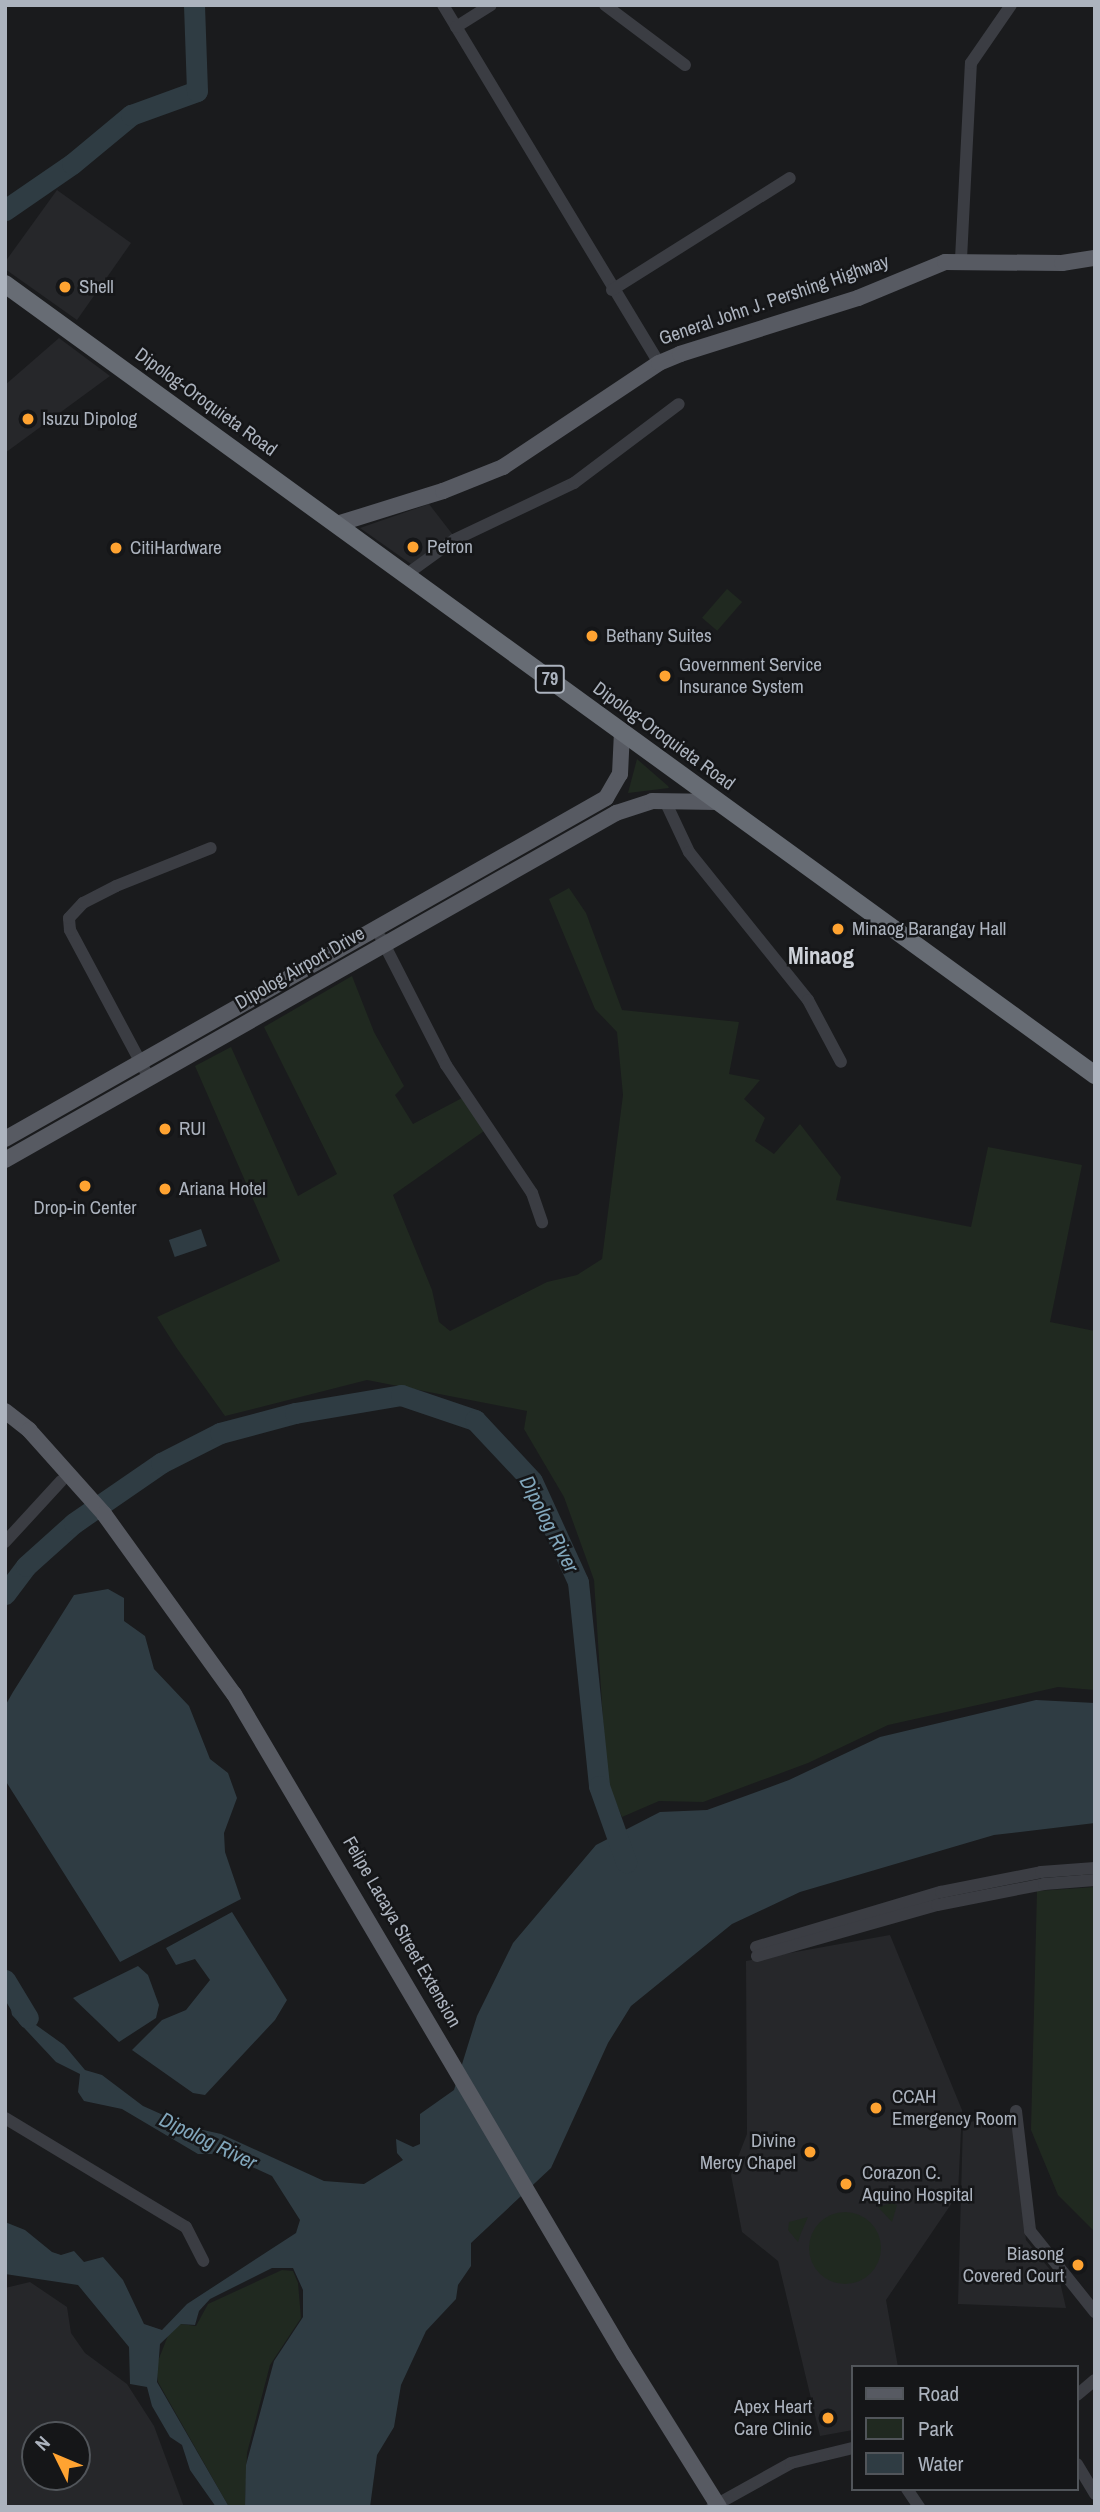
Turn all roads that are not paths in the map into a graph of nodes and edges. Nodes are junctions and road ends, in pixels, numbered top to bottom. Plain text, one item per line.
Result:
1 (443, 5) edge
2 (491, 5) edge
3 (605, 5) edge
4 (1011, 5) edge
5 (456, 27) junction
6 (685, 65) dead end
7 (790, 178) dead end
8 (1095, 258) edge
9 (961, 259) junction
10 (5, 284) edge
11 (612, 290) junction
12 (659, 363) junction
13 (679, 404) dead end
14 (337, 524) junction
15 (407, 574) junction
16 (622, 732) junction
17 (606, 798) junction
18 (665, 801) junction
19 (718, 802) junction
20 (616, 813) junction
21 (211, 848) dead end
22 (376, 929) junction
23 (384, 945) junction
24 (141, 1062) junction
25 (841, 1062) dead end
26 (1095, 1075) edge
27 (149, 1078) junction
28 (5, 1139) edge
29 (5, 1160) edge
30 (542, 1222) dead end
31 (5, 1411) edge
32 (61, 1481) dead end
33 (5, 1542) edge
34 (1095, 1868) edge
35 (1095, 1880) edge
36 (1016, 2111) dead end
37 (5, 2118) edge
38 (203, 2262) dead end
39 (1095, 2312) edge
40 (1095, 2380) edge
41 (1079, 2393) edge
42 (852, 2448) edge
43 (1079, 2467) edge
44 (908, 2491) edge
45 (1095, 2494) edge
46 (716, 2505) edge
47 (919, 2507) edge

1 - 5 street
2 - 5 street
3 - 6 street
4 - 9 street
5 - 11 street
7 - 11 street
8 - 9 main road, General John J. Pershing Highway
9 - 12 main road, General John J. Pershing Highway
10 - 14 highway, Dipolog-Oroquieta Road / 79
11 - 12 street
12 - 14 main road, General John J. Pershing Highway
13 - 15 street
14 - 15 highway, Dipolog-Oroquieta Road / 79
15 - 16 highway, Dipolog-Oroquieta Road / 79
16 - 17 main road
16 - 19 highway, Dipolog-Oroquieta Road / 79
17 - 20 main road
17 - 22 main road, Dipolog Airport Drive
18 - 19 main road, Dipolog Airport Drive
18 - 20 main road, Dipolog Airport Drive
18 - 25 street
19 - 26 highway, Dipolog-Oroquieta Road / 79
20 - 23 main road, Dipolog Airport Drive
21 - 24 street
22 - 23 street
22 - 24 main road, Dipolog Airport Drive
23 - 27 main road, Dipolog Airport Drive
23 - 30 street
24 - 27 street
24 - 28 main road, Dipolog Airport Drive
27 - 29 main road, Dipolog Airport Drive
31 - 46 main road, Felipe Lacaya Street Extension
32 - 33 street
34 - 35 street
36 - 39 street
37 - 38 street
40 - 41 street
42 - 46 street
43 - 45 street
44 - 47 street

